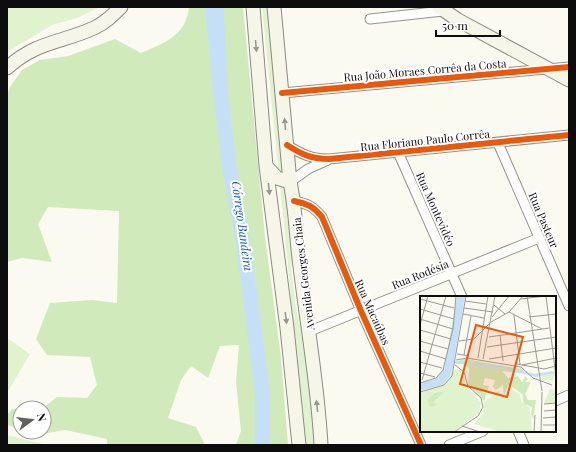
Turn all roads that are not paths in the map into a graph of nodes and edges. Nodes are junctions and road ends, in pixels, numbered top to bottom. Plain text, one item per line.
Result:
1 (121, 7) edge
2 (253, 7) edge
3 (274, 7) edge
4 (441, 9) edge
5 (370, 19) dead end
6 (569, 67) edge
7 (7, 68) edge
8 (551, 69) junction
9 (569, 80) edge
10 (282, 93) junction
11 (569, 134) edge
12 (498, 143) junction
13 (287, 145) junction
14 (398, 152) junction
15 (329, 159) junction
16 (266, 166) junction
17 (290, 182) junction
18 (294, 201) junction
19 (539, 238) junction
20 (278, 261) junction
21 (299, 265) junction
22 (452, 274) junction
23 (462, 296) edge
24 (569, 306) edge
25 (361, 311) junction
26 (310, 331) junction
27 (569, 395) edge
28 (556, 401) edge
29 (481, 432) edge
30 (518, 432) edge
31 (299, 445) edge
32 (321, 445) edge
33 (421, 445) edge
34 (449, 445) edge
35 (524, 445) edge

1 - 7 main road
2 -> 16 main road, Avenida Georges Chaia
3 - 10 main road, Avenida Georges Chaia
4 - 5 street
4 - 8 main road
6 - 8 street, Rua João Moraes Corrêa da Costa
8 - 9 main road
8 - 10 street, Rua João Moraes Corrêa da Costa
13 -> 10 main road, Avenida Georges Chaia
11 - 12 street, Rua Floriano Paulo Corrêa
12 - 14 street, Rua Floriano Paulo Corrêa
12 - 19 street, Rua Pasteur
13 - 15 street, Rua Floriano Paulo Corrêa
13 - 17 main road, Avenida Georges Chaia
14 - 15 street, Rua Floriano Paulo Corrêa
14 - 22 street, Rua Montevidéo
15 - 17 street
16 - 17 main road
16 -> 20 main road, Avenida Georges Chaia
17 - 18 main road, Avenida Georges Chaia
18 - 21 main road, Avenida Georges Chaia
18 - 25 street, Rua Macaúbas
19 - 22 street, Rua Rodésia
19 - 24 street, Rua Pasteur
20 - 21 main road
20 -> 31 main road, Avenida Georges Chaia
21 - 26 main road, Avenida Georges Chaia
22 - 23 street, Rua Montevidéo
22 - 25 street, Rua Rodésia
25 - 26 street, Rua Rodésia
25 - 33 street, Rua Macaúbas
32 -> 26 main road, Avenida Georges Chaia
27 - 28 street
29 - 34 street
30 - 35 street

